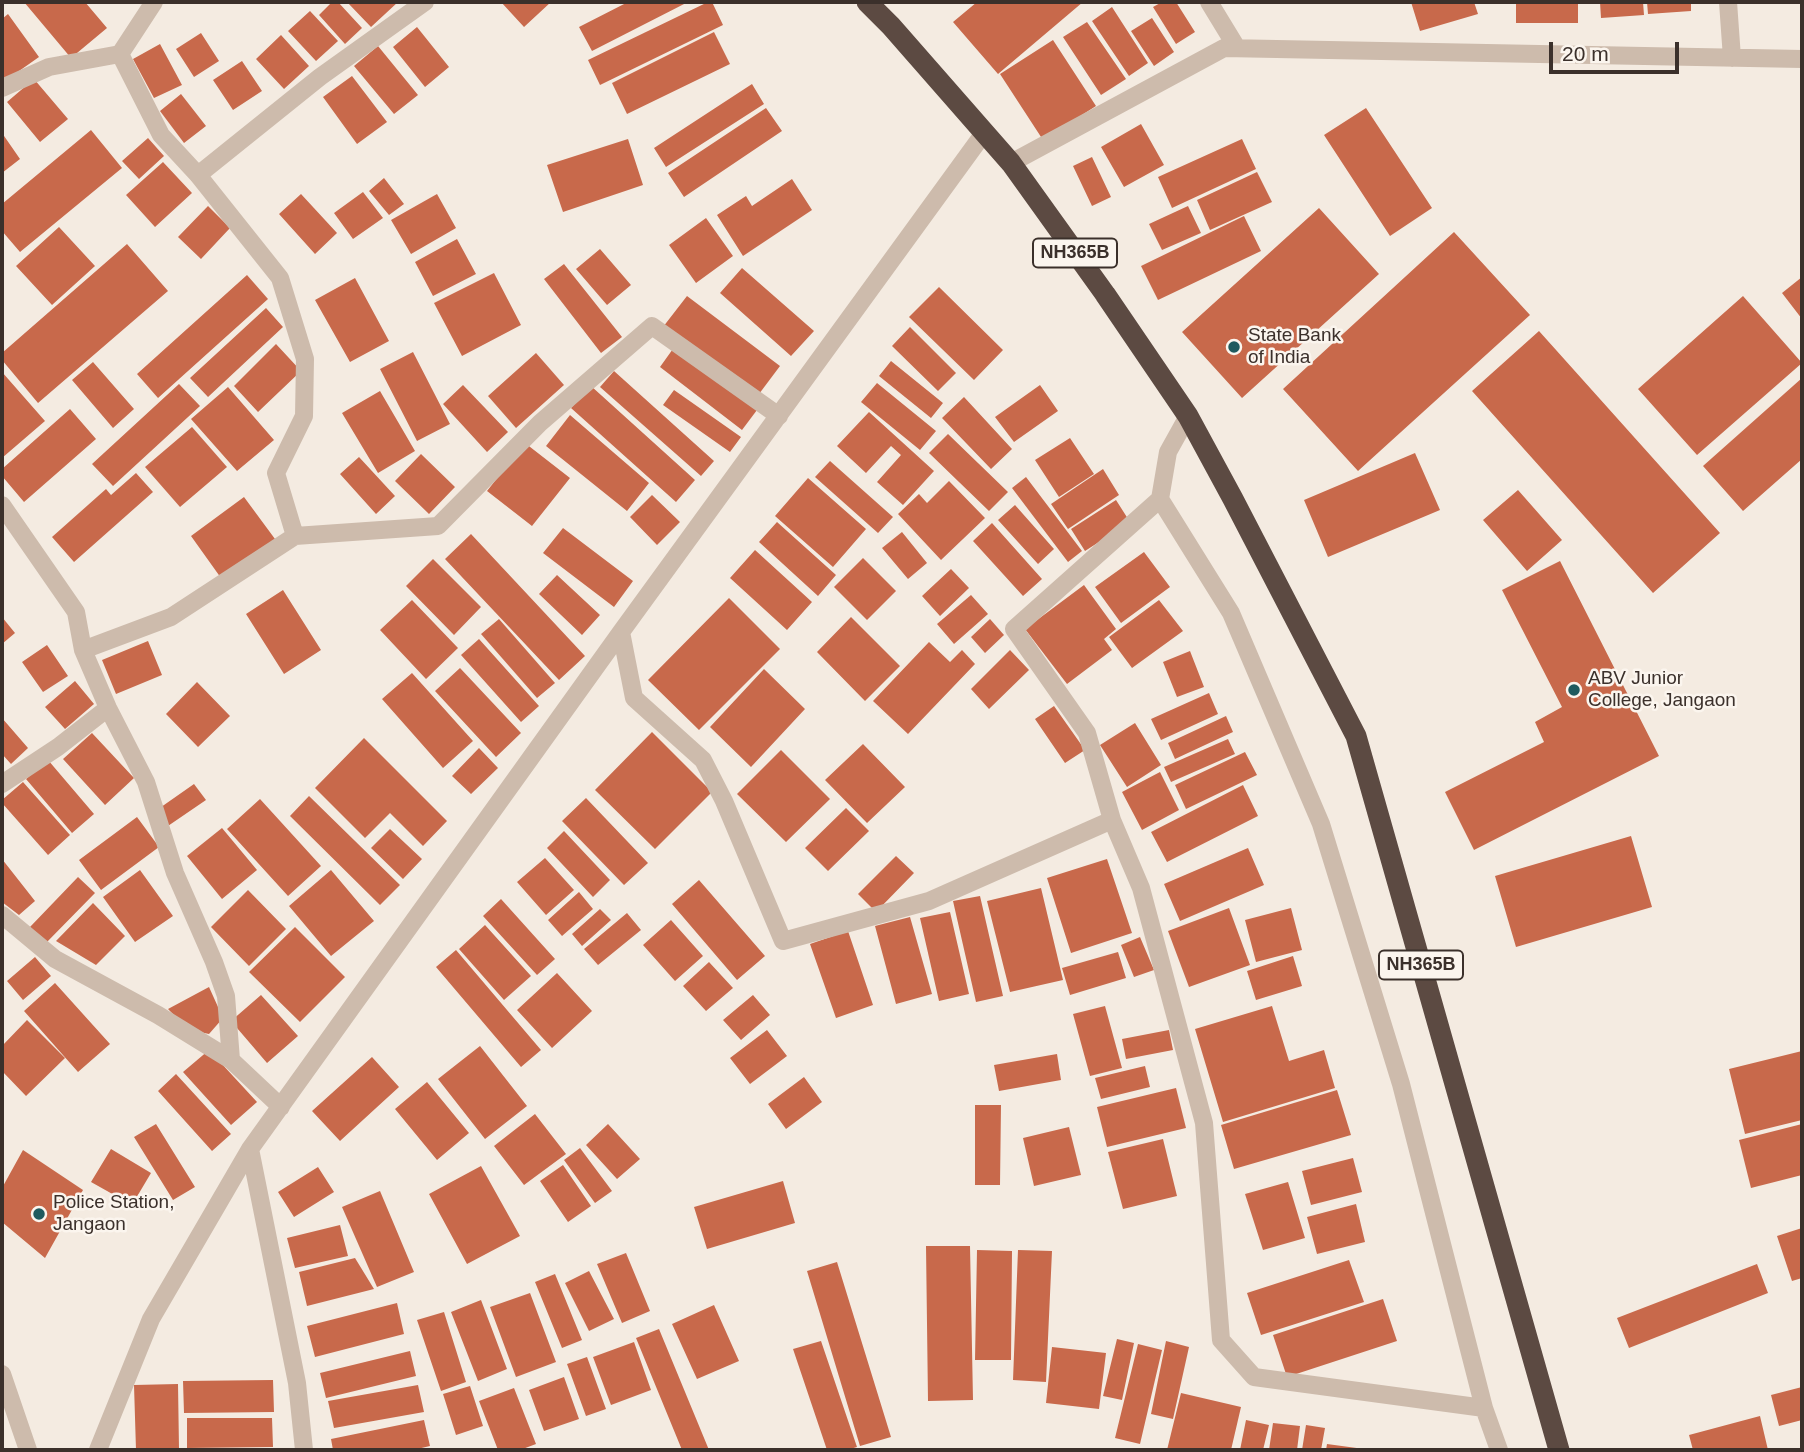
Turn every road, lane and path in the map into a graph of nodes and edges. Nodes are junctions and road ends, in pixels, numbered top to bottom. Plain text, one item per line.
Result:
1 (154, 2) edge
2 (425, 2) edge
3 (867, 2) edge
4 (879, 2) edge
5 (1209, 2) edge
6 (1728, 2) edge
7 (891, 26) junction
8 (1237, 48) junction
9 (120, 54) junction
10 (1732, 58) junction
11 (1802, 59) edge
12 (2, 88) edge
13 (984, 133) junction
14 (1011, 163) junction
15 (198, 175) junction
16 (779, 415) junction
17 (1188, 416) junction
18 (1160, 499) junction
19 (2, 505) edge
20 (295, 536) junction
21 (621, 632) junction
22 (83, 650) junction
23 (108, 708) junction
24 (2, 784) edge
25 (1112, 820) junction
26 (2, 915) edge
27 (231, 1060) junction
28 (281, 1107) junction
29 (250, 1149) junction
30 (2, 1374) edge
31 (1484, 1408) junction
32 (28, 1450) edge
33 (98, 1450) edge
34 (304, 1450) edge
35 (1499, 1450) edge
36 (1559, 1450) edge

1 - 9 street
2 - 15 street
3 - 7 highway, NH365B
4 - 7 highway, NH365B
5 - 8 street
6 - 10 street
7 - 13 highway, NH365B
8 - 10 street
8 - 14 street
9 - 12 street
9 - 15 street
10 - 11 street
13 - 14 highway, NH365B
13 - 16 street
14 - 17 highway, NH365B
15 - 20 street
16 - 20 street
16 - 21 street
17 - 18 street
17 - 36 highway, NH365B
18 - 25 street
18 - 31 street
19 - 22 street
20 - 22 street
21 - 25 street
21 - 28 street
22 - 23 street
23 - 24 street
23 - 27 street
25 - 31 street
26 - 27 street
27 - 28 street
28 - 29 street
29 - 33 street
29 - 34 street
30 - 32 street
31 - 35 street

